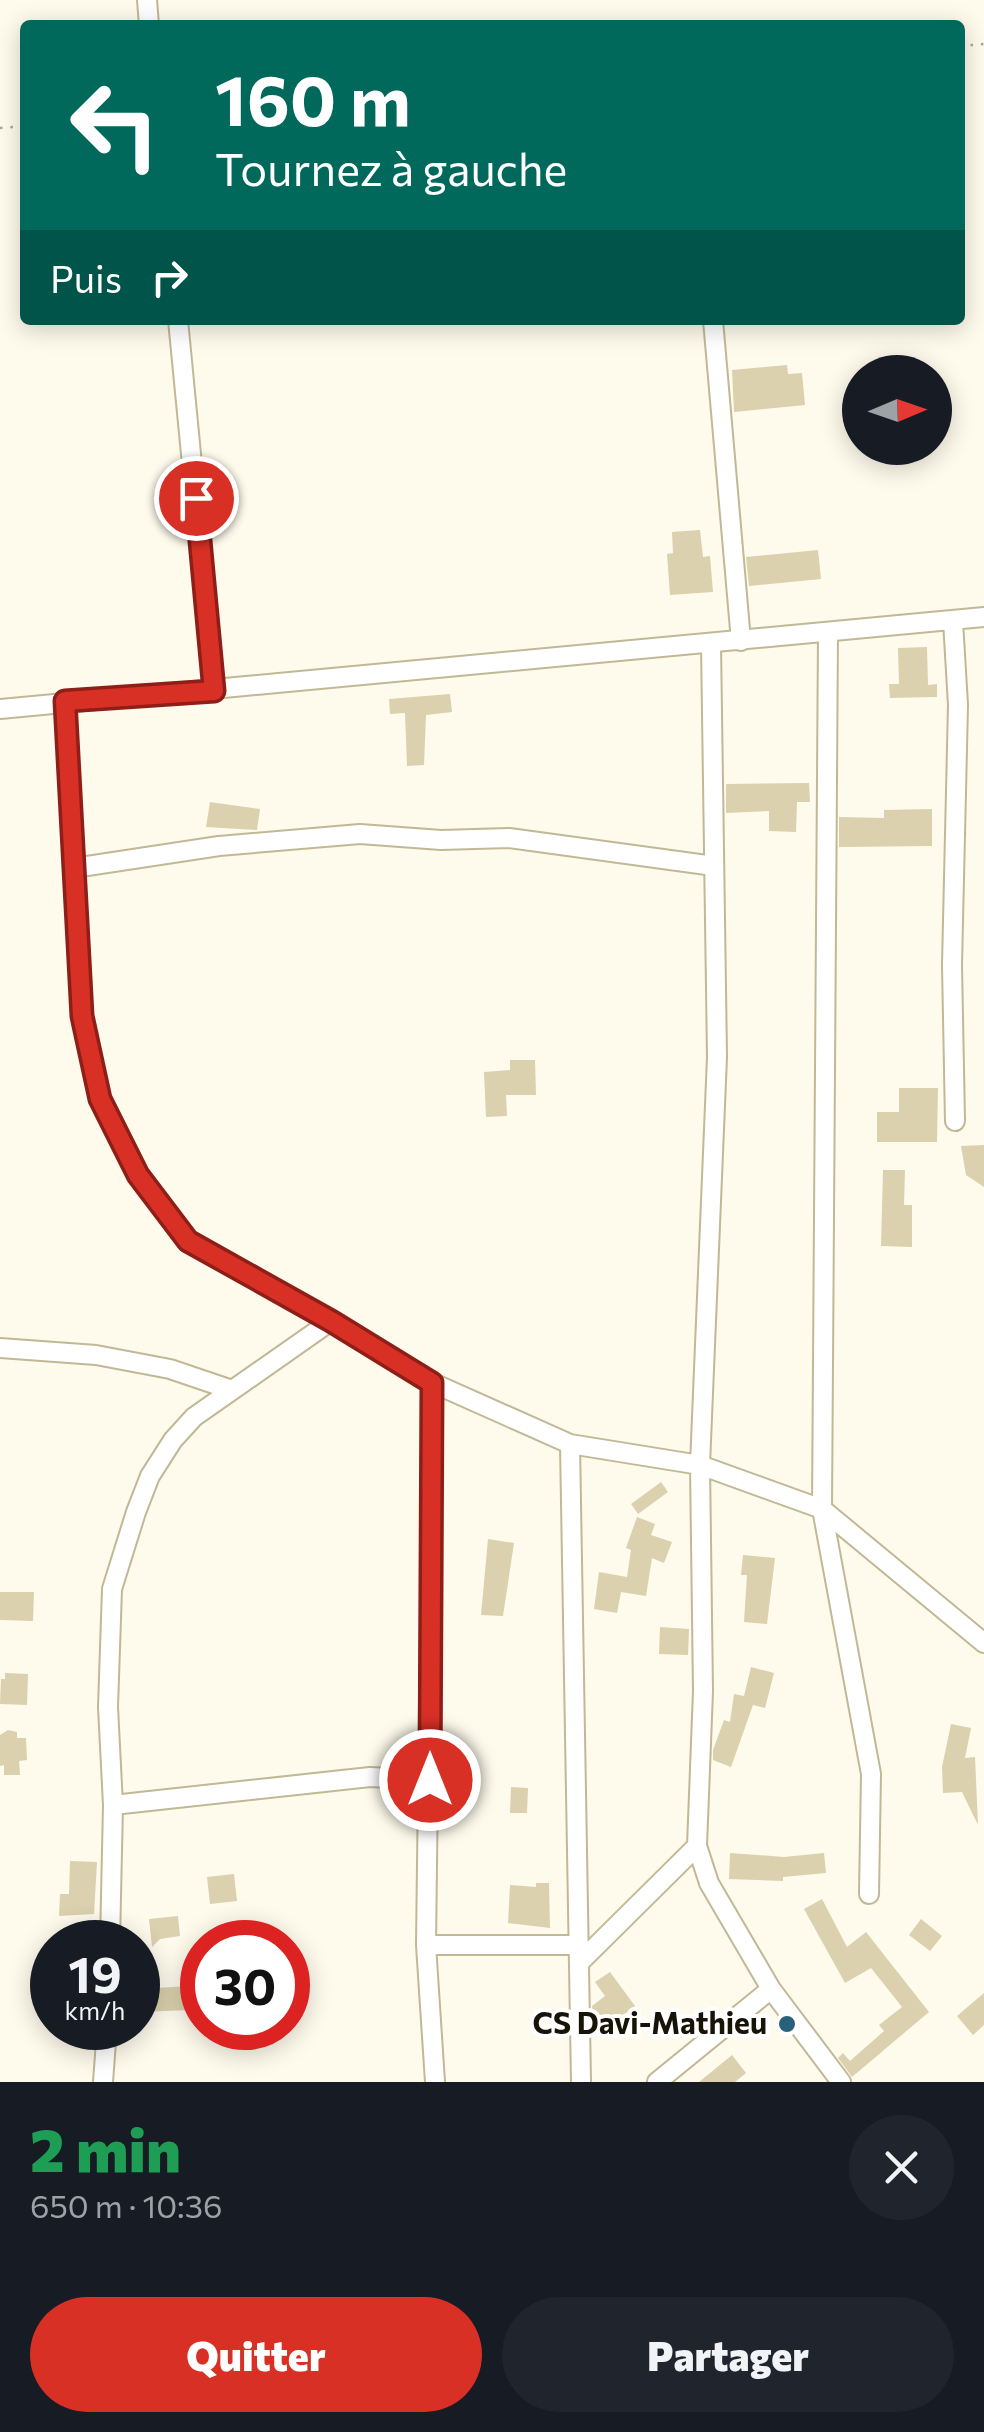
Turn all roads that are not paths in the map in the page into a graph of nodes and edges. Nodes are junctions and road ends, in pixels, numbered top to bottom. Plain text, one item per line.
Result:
1 (178, 325) edge
2 (713, 325) edge
3 (984, 618) edge
4 (953, 620) junction
5 (828, 632) junction
6 (741, 641) junction
7 (711, 644) junction
8 (214, 691) junction
9 (65, 701) junction
10 (0, 709) edge
11 (714, 866) junction
12 (74, 868) junction
13 (954, 1121) dead end
14 (331, 1321) junction
15 (0, 1348) edge
16 (432, 1383) junction
17 (229, 1389) junction
18 (570, 1444) junction
19 (700, 1465) junction
20 (822, 1509) junction
21 (984, 1643) edge
22 (430, 1780) junction
23 (113, 1805) junction
24 (697, 1846) junction
25 (870, 1894) dead end
26 (110, 1920) edge
27 (426, 1945) junction
28 (578, 1954) junction
29 (771, 1988) junction
30 (105, 2050) edge
31 (103, 2082) edge
32 (434, 2082) edge
33 (581, 2082) edge
34 (657, 2082) edge
35 (841, 2082) edge

1 - 8 street
2 - 6 street
3 - 4 street
4 - 5 street
4 - 13 street
5 - 6 street
5 - 20 street
6 - 7 street
7 - 8 street
7 - 11 street
8 - 9 street
9 - 10 street
9 - 12 street
11 - 12 street
11 - 19 street
12 - 14 street
14 - 16 street
14 - 17 street
15 - 17 street
16 - 18 street
16 - 22 street
17 - 23 street
18 - 19 street
18 - 28 street
19 - 20 street
19 - 24 street
20 - 21 street
20 - 25 street
22 - 23 street
22 - 27 street
23 - 26 street
24 - 28 street
24 - 29 street
27 - 28 street
27 - 32 street
28 - 33 street
29 - 34 street
29 - 35 street
30 - 31 street

